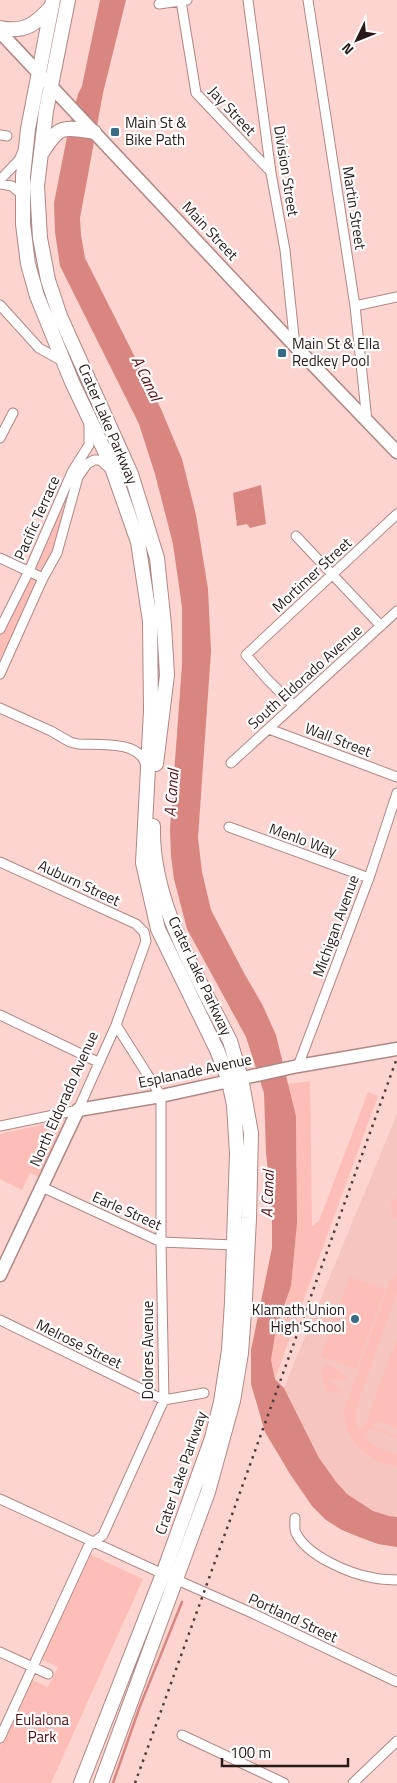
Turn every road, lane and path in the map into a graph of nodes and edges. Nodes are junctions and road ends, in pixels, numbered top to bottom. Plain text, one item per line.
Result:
1 (68, 0) edge
2 (184, 0) edge
3 (248, 0) edge
4 (308, 0) edge
5 (52, 3) edge
6 (158, 4) dead end
7 (0, 28) edge
8 (0, 32) edge
9 (39, 73) junction
10 (51, 86) junction
11 (98, 136) junction
12 (26, 144) junction
13 (42, 154) junction
14 (271, 173) junction
15 (0, 180) edge
16 (0, 184) edge
17 (23, 196) junction
18 (397, 297) edge
19 (0, 305) edge
20 (355, 306) junction
21 (295, 346) junction
22 (64, 362) junction
23 (13, 413) dead end
24 (89, 419) junction
25 (367, 421) junction
26 (0, 438) edge
27 (397, 452) edge
28 (113, 472) junction
29 (397, 514) edge
30 (296, 536) dead end
31 (0, 558) edge
32 (29, 570) junction
33 (333, 574) junction
34 (43, 578) junction
35 (397, 611) edge
36 (381, 626) junction
37 (0, 629) edge
38 (246, 655) joint
39 (0, 674) edge
40 (294, 706) junction
41 (0, 708) edge
42 (269, 729) junction
43 (231, 763) dead end
44 (148, 771) junction
45 (397, 777) edge
46 (397, 793) edge
47 (229, 827) dead end
48 (0, 862) edge
49 (369, 878) junction
50 (144, 932) joint
51 (0, 1015) edge
52 (116, 1025) junction
53 (397, 1050) edge
54 (98, 1062) junction
55 (292, 1067) junction
56 (235, 1079) junction
57 (161, 1096) junction
58 (78, 1110) junction
59 (0, 1126) edge
60 (42, 1187) junction
61 (161, 1242) junction
62 (234, 1245) junction
63 (0, 1274) edge
64 (0, 1320) edge
65 (204, 1393) dead end
66 (164, 1400) junction
67 (192, 1496) junction
68 (0, 1499) edge
69 (295, 1518) dead end
70 (94, 1541) junction
71 (163, 1574) junction
72 (177, 1580) junction
73 (397, 1580) edge
74 (0, 1652) edge
75 (33, 1667) junction
76 (48, 1674) dead end
77 (397, 1682) edge
78 (182, 1735) dead end
79 (0, 1738) edge
80 (397, 1741) edge
81 (360, 1776) junction
82 (81, 1783) edge
83 (100, 1783) edge
84 (284, 1783) edge
85 (353, 1783) edge
86 (367, 1783) edge

1 - 10 main road, Crater Lake Parkway
2 - 6 street
2 - 14 street, Jay Street
3 - 14 street, Division Street
4 - 20 street, Martin Street
5 - 7 main road
5 - 9 main road, Crater Lake Parkway
8 - 9 street, Main Street
9 - 10 street, Main Street
9 - 12 main road, Crater Lake Parkway
10 - 11 street, Main Street
10 - 13 main road, Crater Lake Parkway
11 - 13 main road
11 - 21 street, Main Street
12 - 15 street
12 - 17 main road, Crater Lake Parkway
13 - 56 main road, Crater Lake Parkway
14 - 21 street, Division Street
16 - 17 street
17 - 22 main road, Crater Lake Parkway
18 - 20 street
19 - 22 street
20 - 25 street, Martin Street
21 - 25 street, Main Street
22 - 24 main road, Crater Lake Parkway
23 - 26 street
24 - 28 main road, Crater Lake Parkway
24 - 32 street, Pacific Terrace
25 - 27 street, Main Street
28 - 34 street, Pacific Terrace
28 - 44 main road, Crater Lake Parkway
29 - 33 street, Mortimer Street
30 - 33 street
31 - 32 street
32 - 34 street
32 - 37 street, Pacific Terrace
33 - 36 street
33 - 38 street, Mortimer Street
34 - 39 street, Pacific Terrace
35 - 36 street, South Eldorado Avenue
36 - 40 street, South Eldorado Avenue
38 - 40 street, Wall Street
40 - 42 street, South Eldorado Avenue
41 - 44 street
42 - 43 street, South Eldorado Avenue
42 - 45 street, Wall Street
44 - 56 main road, Crater Lake Parkway
46 - 49 street, Michigan Avenue
47 - 49 street, Menlo Way
48 - 50 street, Auburn Street
49 - 55 street, Michigan Avenue
50 - 52 street, North Eldorado Avenue
51 - 54 street
52 - 54 street, North Eldorado Avenue
52 - 57 street
53 - 55 street, Esplanade Avenue
54 - 58 street, North Eldorado Avenue
55 - 56 street, Esplanade Avenue
56 - 57 street, Esplanade Avenue
56 - 62 main road, Crater Lake Parkway
56 - 72 main road, Crater Lake Parkway
57 - 58 street, Esplanade Avenue
57 - 61 street, Dolores Avenue
58 - 59 street, Esplanade Avenue
58 - 60 street, North Eldorado Avenue
60 - 61 street, Earle Street
60 - 63 street, North Eldorado Avenue
61 - 62 street, Earle Street
61 - 66 street, Dolores Avenue
62 - 67 main road, Crater Lake Parkway
64 - 66 street, Melrose Street
65 - 66 street
66 - 70 street, Dolores Avenue
67 - 71 main road, Crater Lake Parkway
67 - 72 main road
68 - 70 street
69 - 73 street
70 - 71 street
70 - 75 street, Dolores Avenue
71 - 82 main road, Crater Lake Parkway
72 - 77 street, Portland Street
72 - 83 main road, Crater Lake Parkway
74 - 75 street
75 - 76 street
75 - 79 street, Dolores Avenue
78 - 84 street
80 - 81 street
81 - 85 street
81 - 86 street

